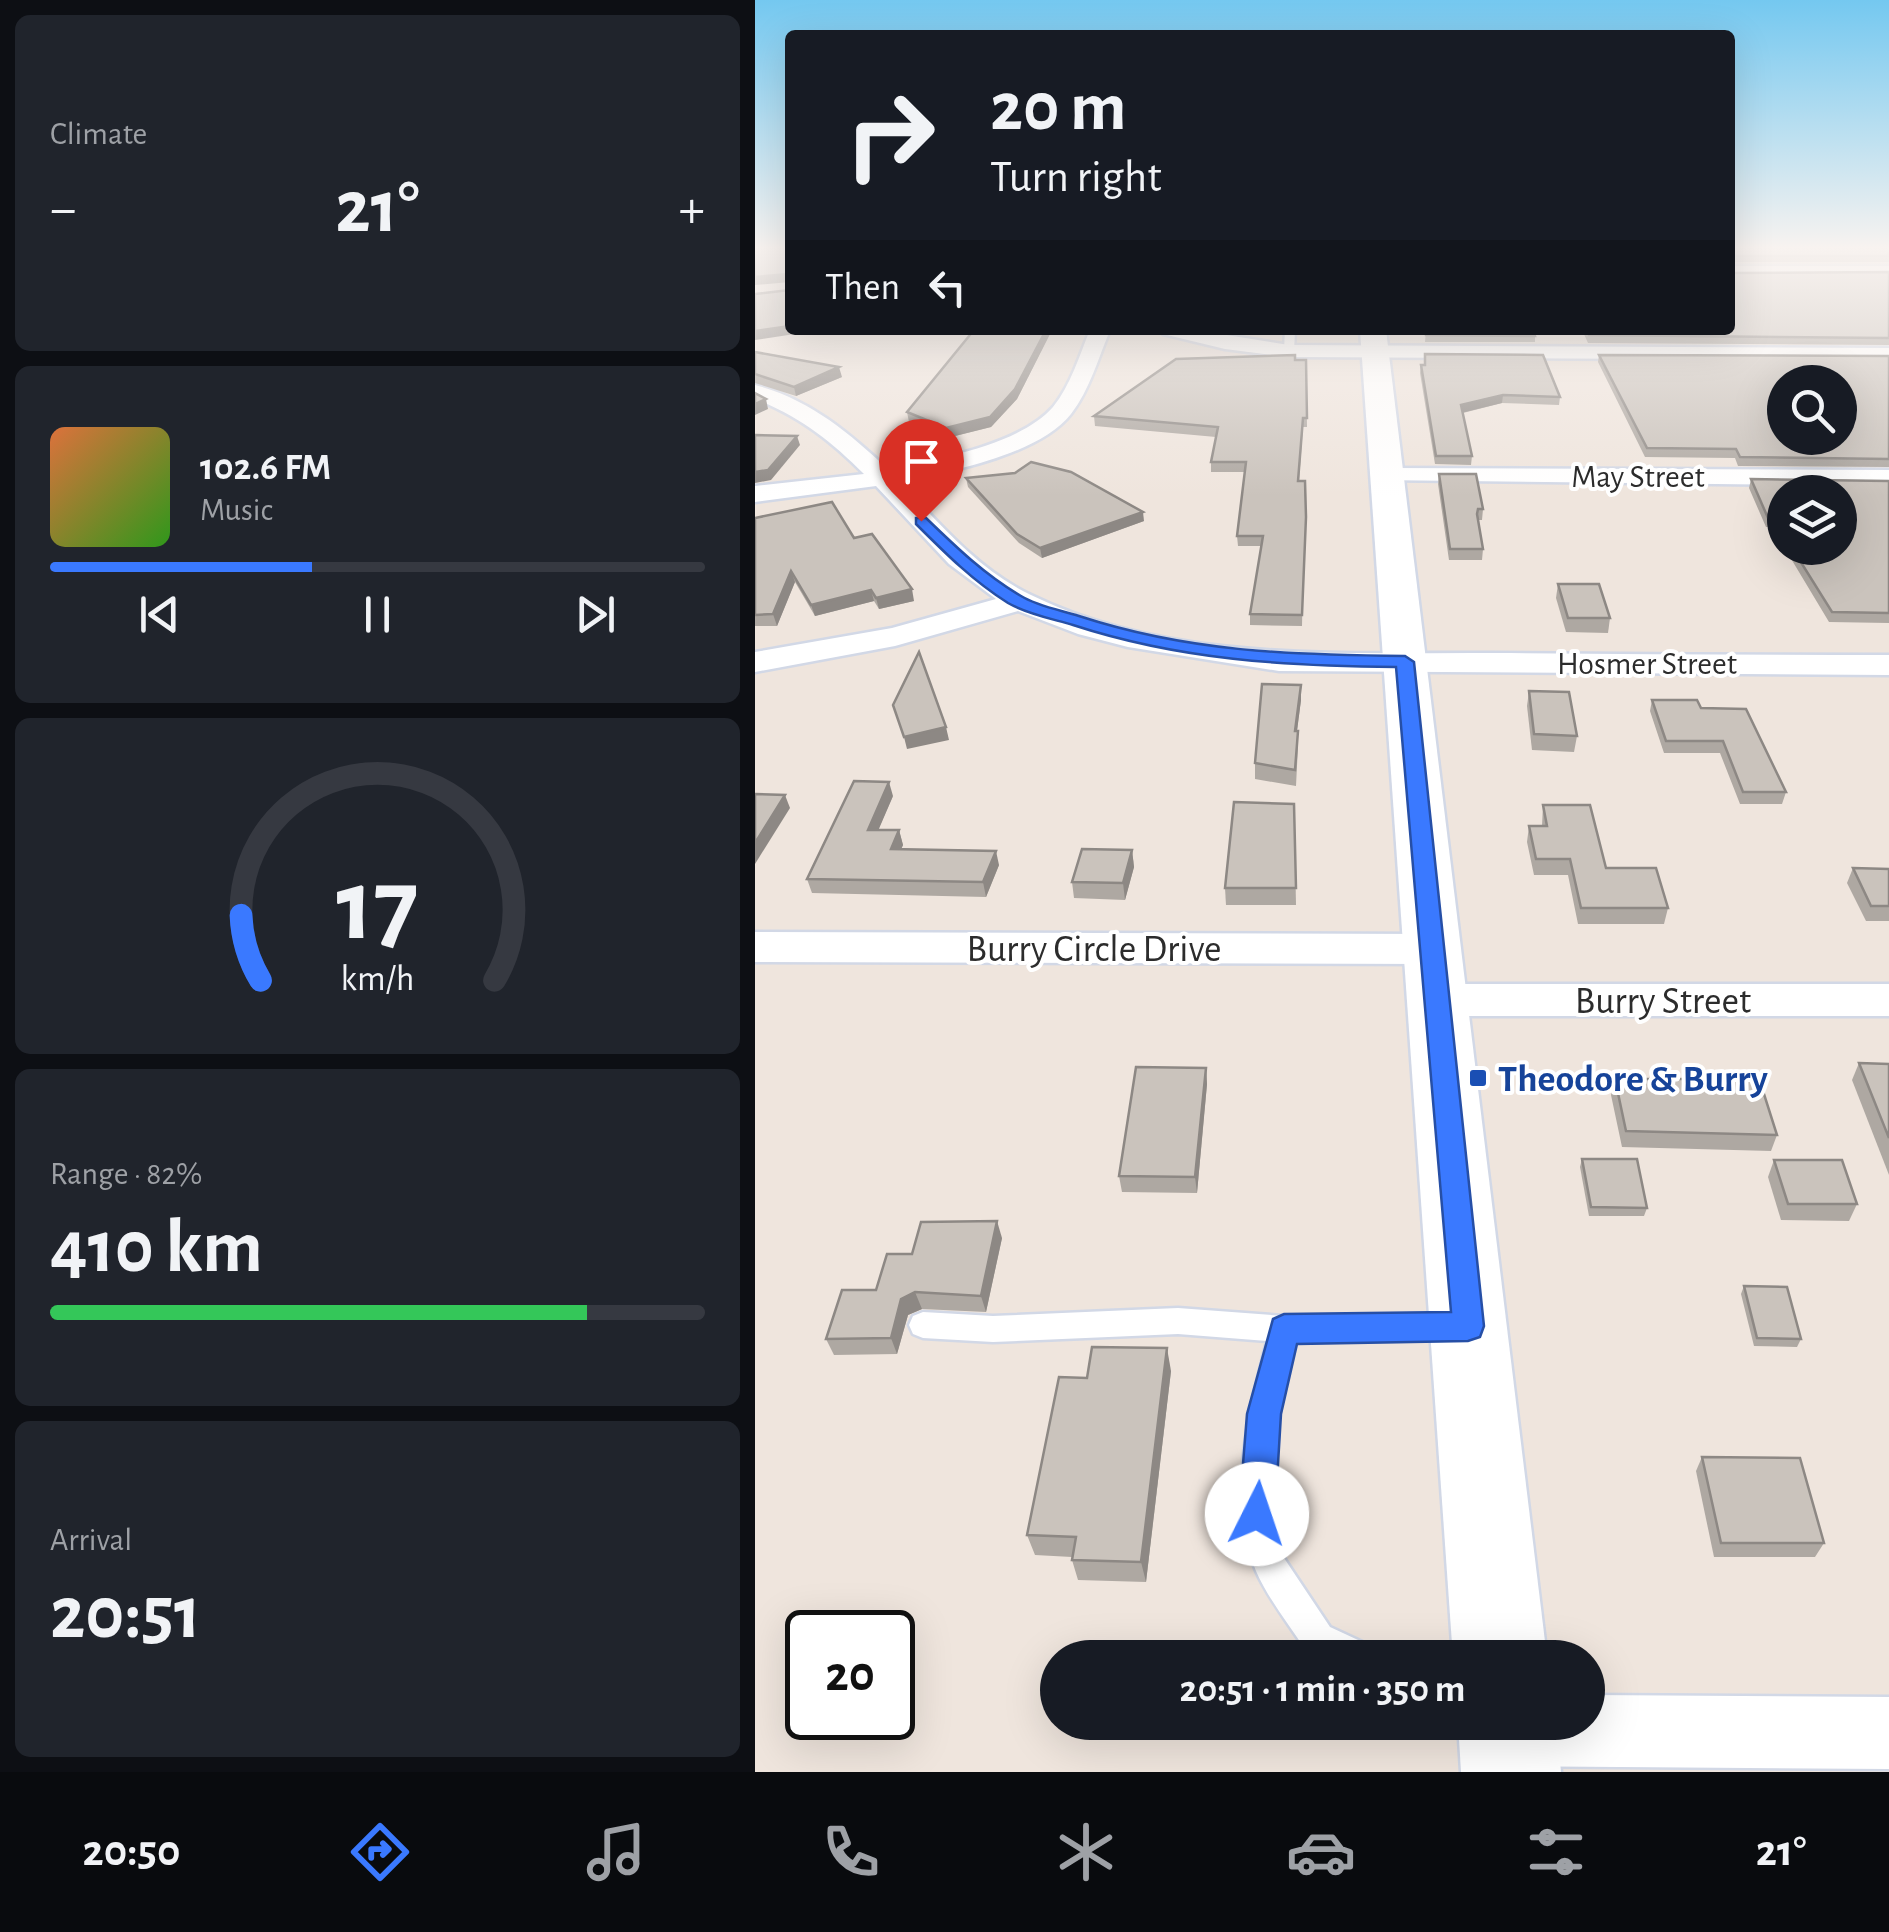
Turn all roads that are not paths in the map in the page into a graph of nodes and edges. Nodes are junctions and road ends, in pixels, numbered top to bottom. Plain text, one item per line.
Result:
1 (1098, 335) edge
2 (1191, 335) edge
3 (1290, 340) edge
4 (1375, 341) edge
5 (1889, 354) edge
6 (755, 392) edge
7 (1387, 475) junction
8 (881, 478) junction
9 (1889, 478) edge
10 (755, 494) edge
11 (1018, 602) junction
12 (755, 662) edge
13 (1405, 662) junction
14 (1889, 665) edge
15 (755, 947) edge
16 (1435, 974) junction
17 (1889, 1000) edge
18 (923, 1325) dead end
19 (1468, 1326) junction
20 (1284, 1329) junction
21 (1318, 1640) edge
22 (1498, 1640) edge
23 (1605, 1723) edge
24 (1889, 1733) edge

1 - 8 street
2 - 3 street
3 - 4 street
4 - 5 street
4 - 7 main road
6 - 8 street, Hosmer Street
7 - 9 street, May Street
7 - 13 main road
8 - 10 street
8 - 11 street, Hosmer Street
11 - 12 street
11 - 13 street, Hosmer Street
13 - 14 street, Hosmer Street
13 - 16 main road
15 - 16 street, Burry Circle Drive
16 - 17 street, Burry Street
16 - 19 main road
18 - 20 lane
19 - 20 lane
19 - 22 main road
20 - 21 lane
23 - 24 street

